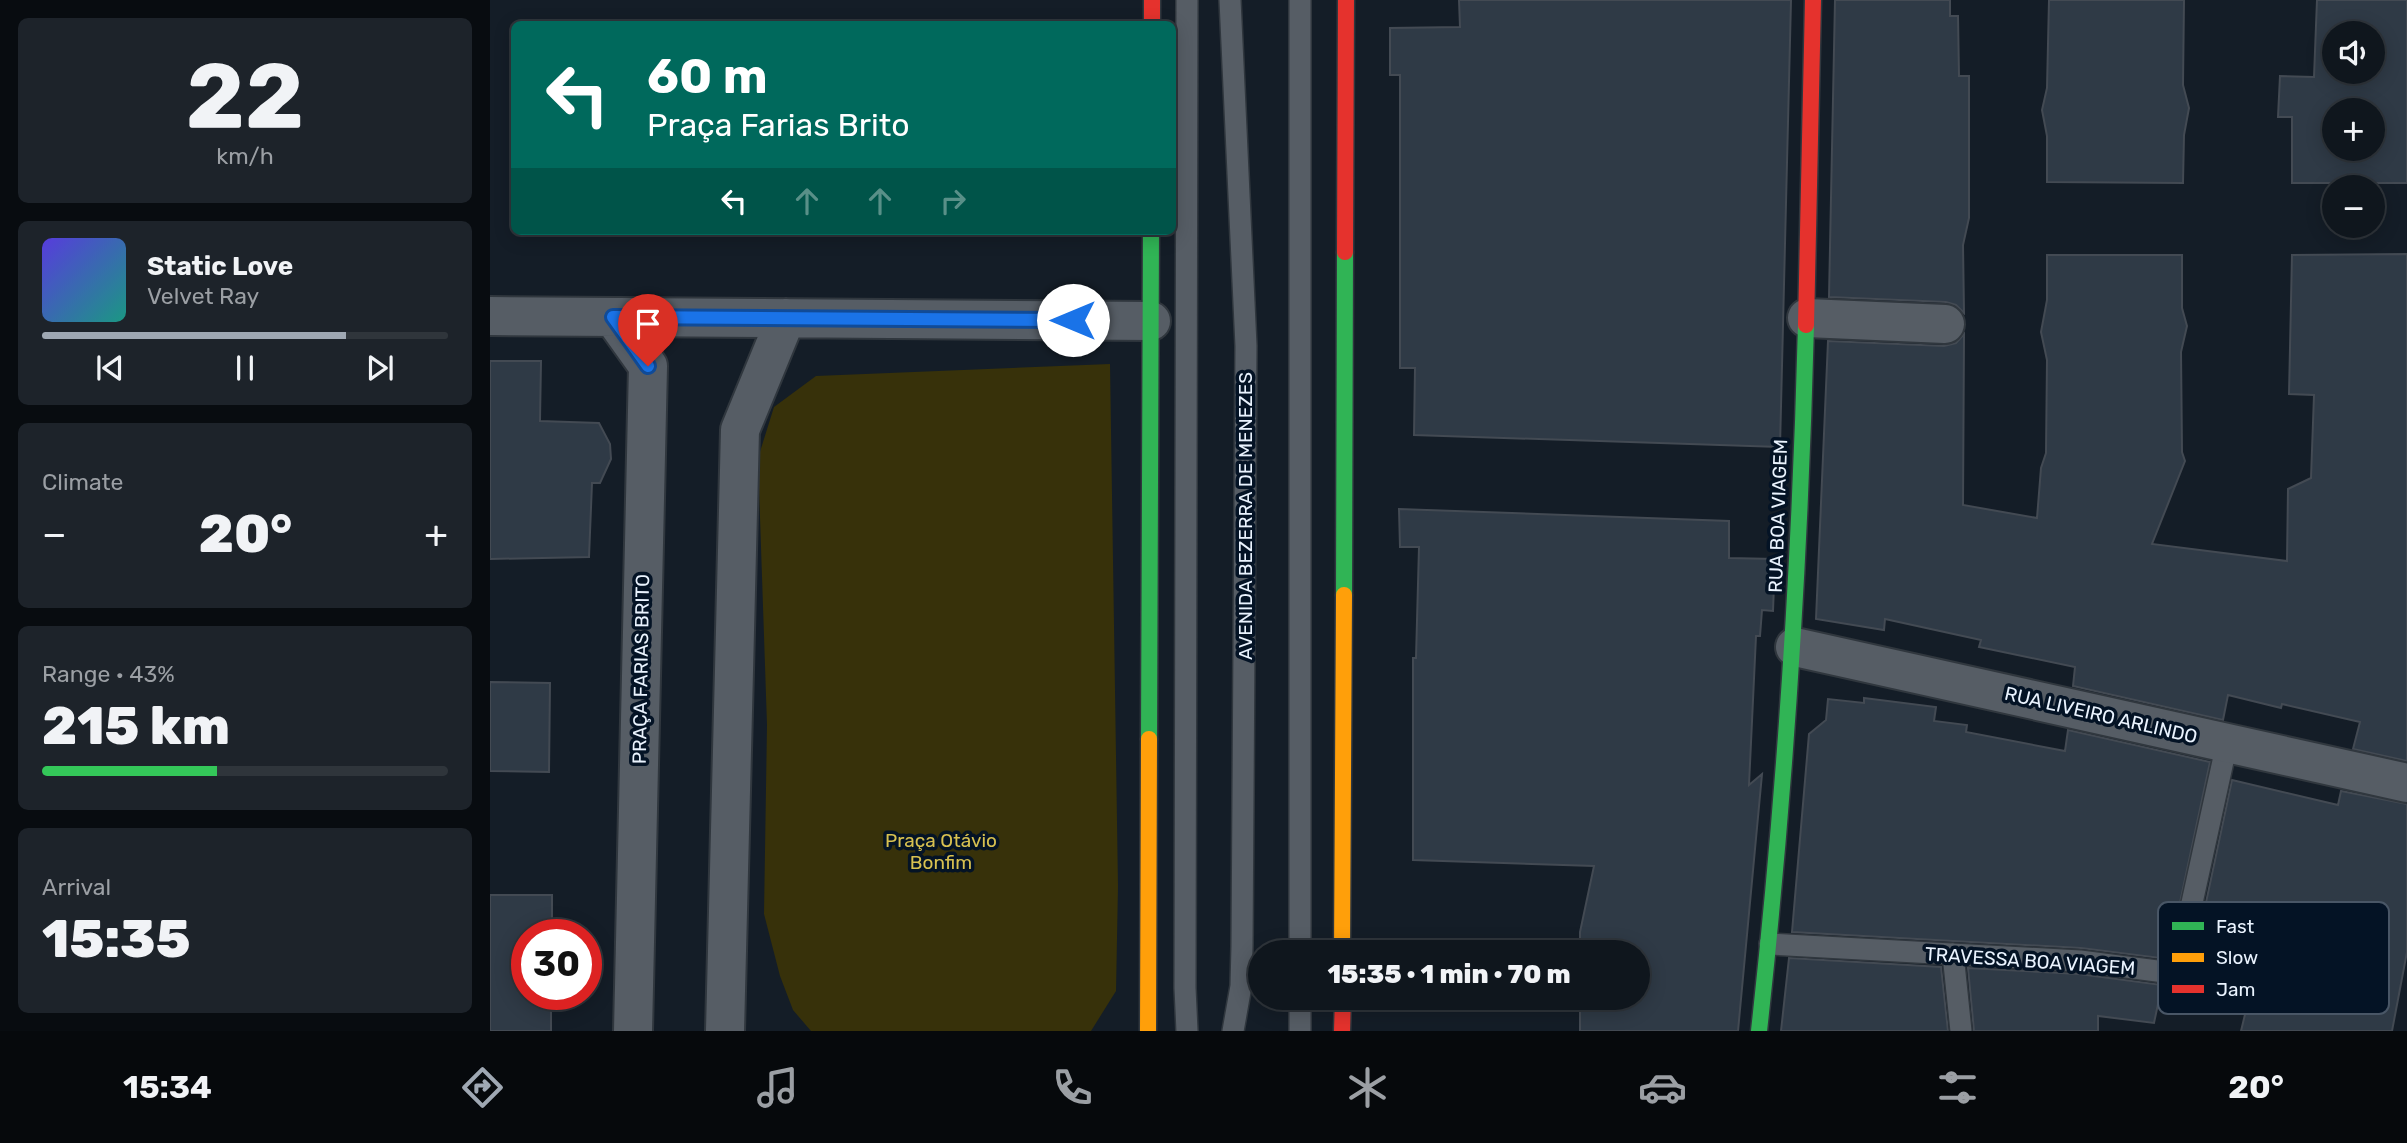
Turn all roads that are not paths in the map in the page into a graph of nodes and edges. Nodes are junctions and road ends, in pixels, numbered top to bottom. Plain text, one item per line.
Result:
1 (1152, 0) edge
2 (1187, 0) edge
3 (1230, 0) edge
4 (1300, 0) edge
5 (1346, 0) edge
6 (1813, 0) edge
7 (1152, 21) edge
8 (1151, 235) edge
9 (490, 316) edge
10 (613, 317) junction
11 (786, 318) junction
12 (1807, 318) junction
13 (1151, 321) junction
14 (1945, 324) dead end
15 (1795, 647) junction
16 (2227, 743) junction
17 (2407, 783) edge
18 (2192, 902) edge
19 (1300, 940) edge
20 (1342, 940) edge
21 (1770, 944) junction
22 (1953, 954) junction
23 (2158, 972) edge
24 (1300, 1010) edge
25 (1343, 1010) edge
26 (633, 1031) edge
27 (725, 1031) edge
28 (1148, 1031) edge
29 (1187, 1031) edge
30 (1233, 1031) edge
31 (1300, 1031) edge
32 (1342, 1031) edge
33 (1759, 1031) edge
34 (1961, 1031) edge

1 - 7 main road
2 - 29 lane
3 - 30 lane, AVENIDA BEZERRA DE MENEZES
4 - 19 lane
5 - 20 main road
6 - 12 main road, RUA BOA VIAGEM
8 - 13 main road
9 - 10 street
10 - 11 street
10 - 26 street, PRAÇA FARIAS BRITO
11 - 13 street
11 - 27 street
12 - 14 street
12 - 15 main road, RUA BOA VIAGEM
13 - 28 main road
15 - 16 street, RUA LIVEIRO ARLINDO
15 - 21 main road, RUA BOA VIAGEM
16 - 17 street, RUA LIVEIRO ARLINDO
16 - 18 lane, TRAVESSA BOA VIAGEM
21 - 22 lane, TRAVESSA BOA VIAGEM
21 - 33 main road, RUA BOA VIAGEM
22 - 23 lane, TRAVESSA BOA VIAGEM
22 - 34 lane
24 - 31 lane
25 - 32 main road

